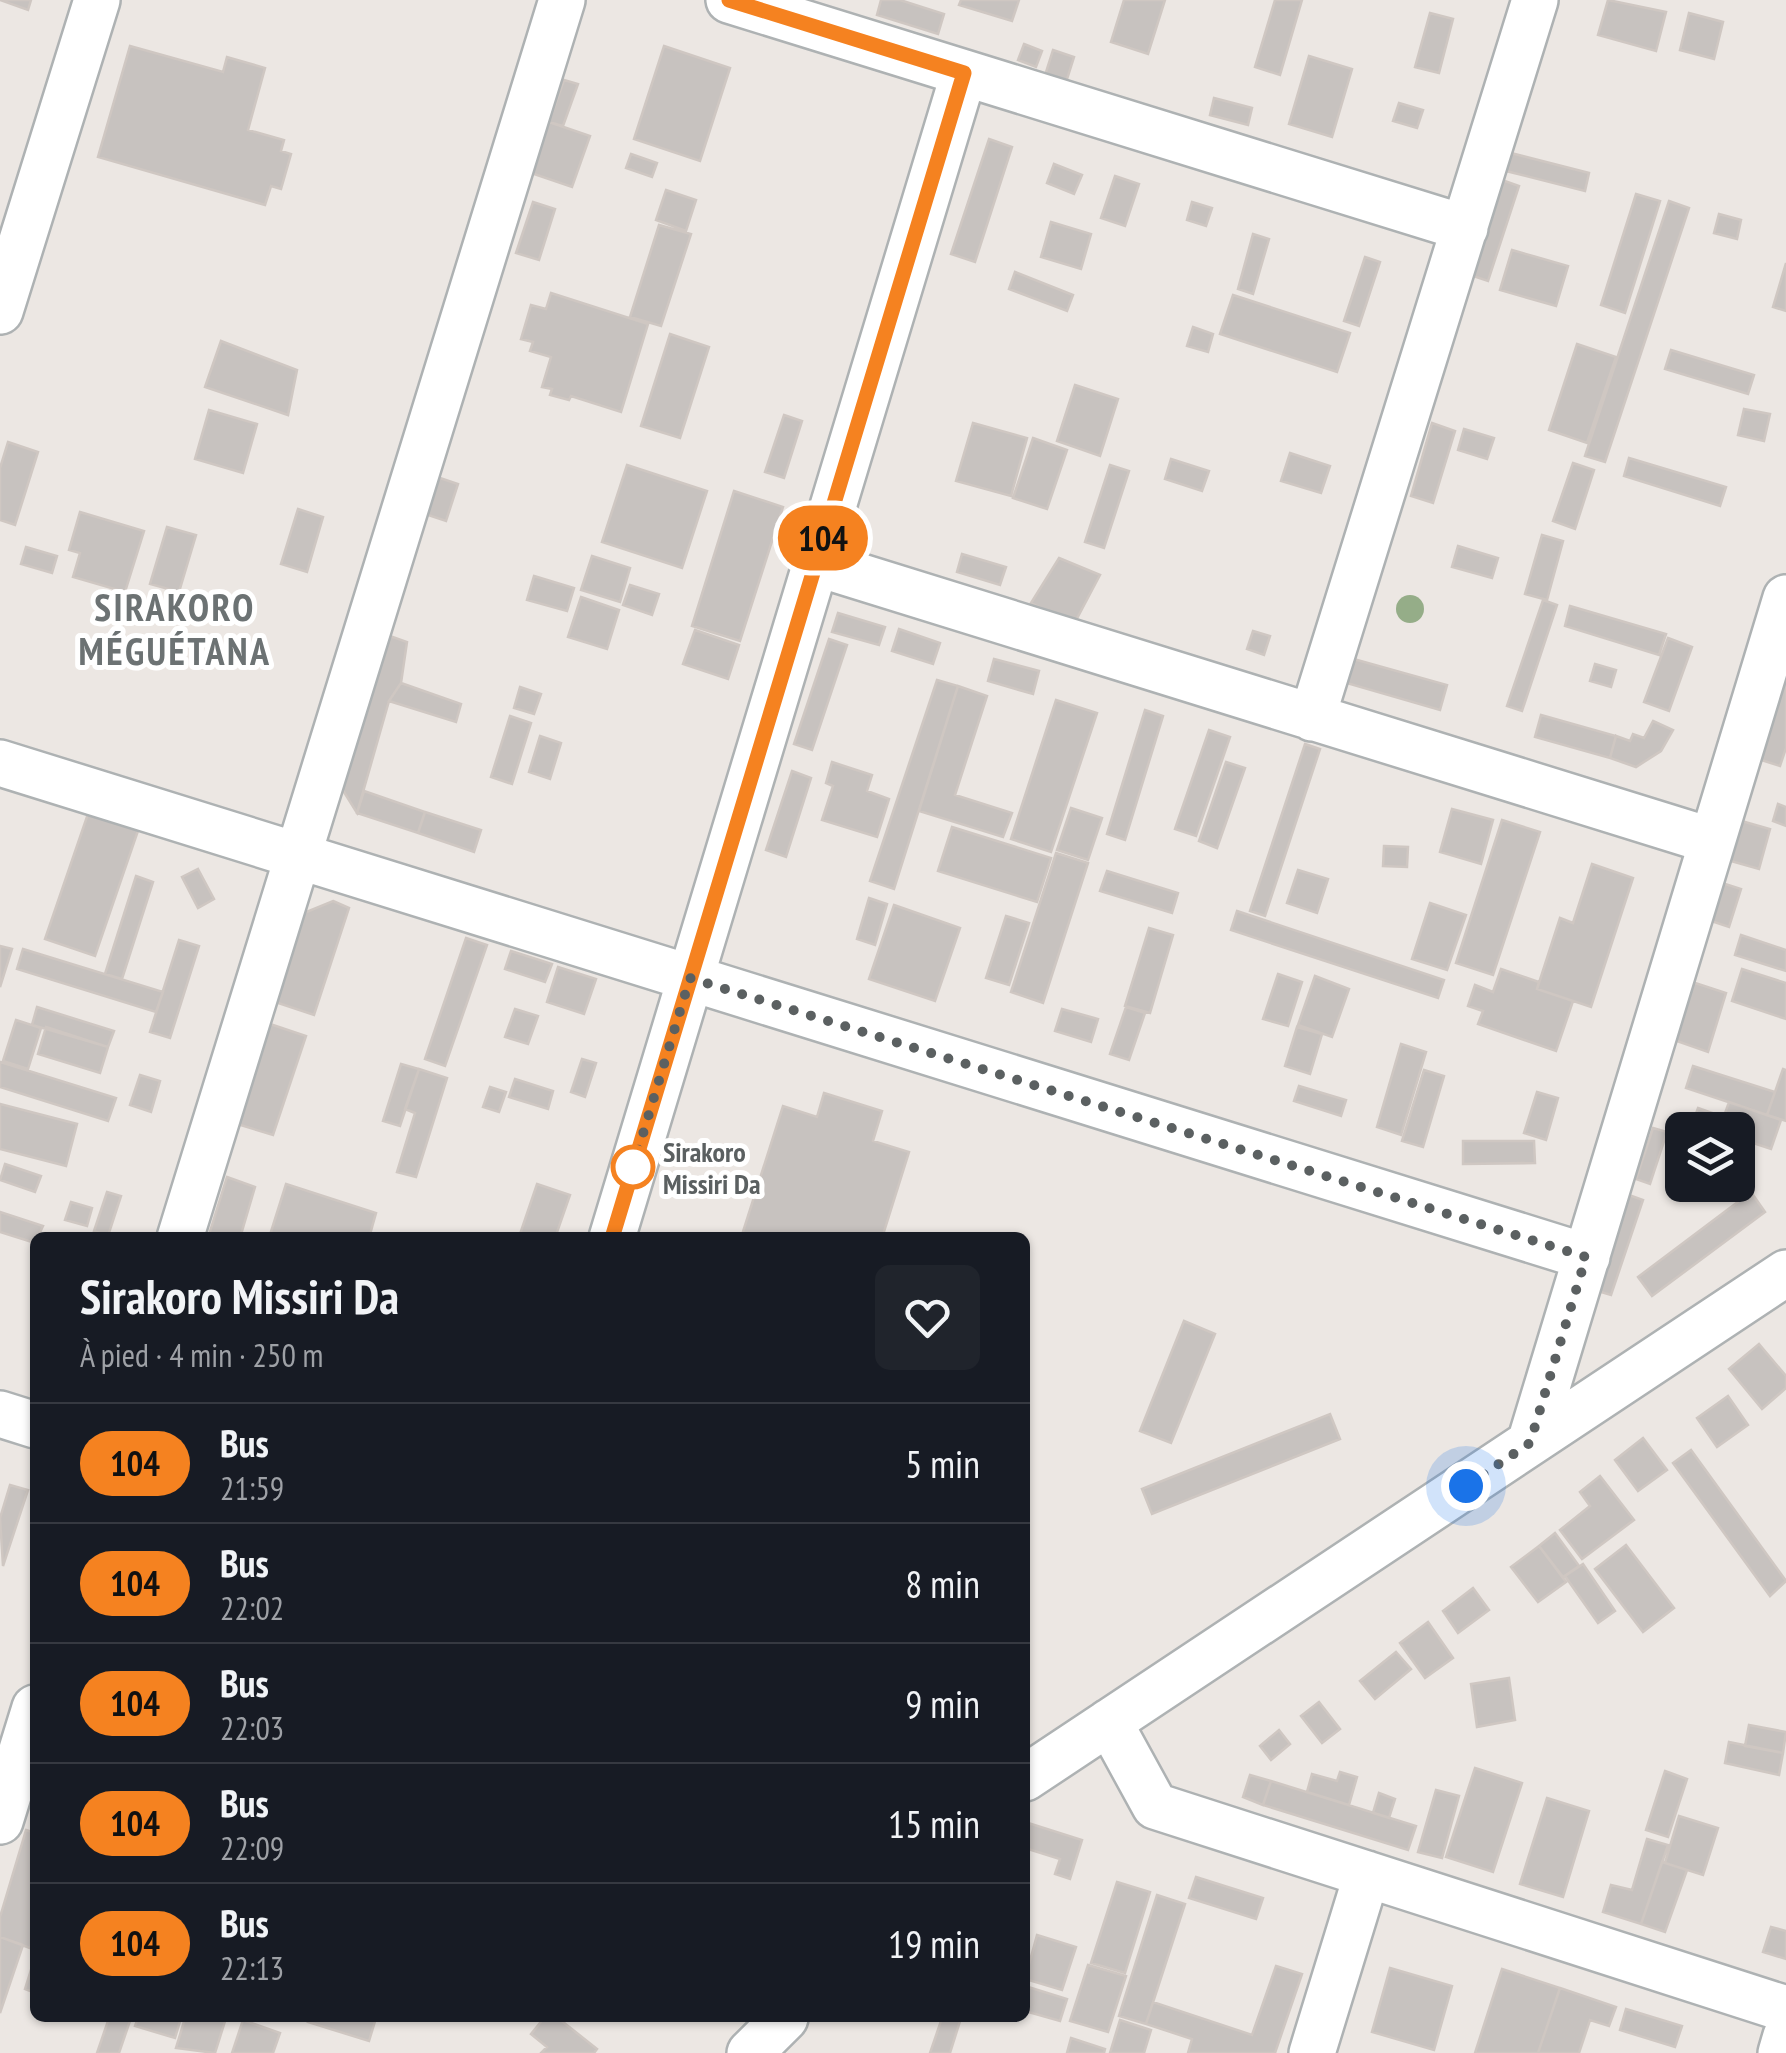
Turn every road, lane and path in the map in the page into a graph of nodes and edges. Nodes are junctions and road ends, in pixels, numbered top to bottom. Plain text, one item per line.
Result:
1 (97, 0) edge
2 (562, 0) edge
3 (729, 0) edge
4 (1535, 0) edge
5 (964, 73) junction
6 (1464, 228) junction
7 (0, 311) edge
8 (816, 563) junction
9 (1786, 598) edge
10 (1312, 718) junction
11 (0, 762) edge
12 (1712, 841) junction
13 (298, 856) junction
14 (690, 978) junction
15 (182, 1232) edge
16 (614, 1232) edge
17 (1586, 1257) junction
18 (1786, 1273) edge
19 (0, 1414) edge
20 (30, 1423) edge
21 (1530, 1443) junction
22 (1108, 1722) junction
23 (30, 1728) edge
24 (1030, 1775) edge
25 (0, 1821) edge
26 (1367, 1874) junction
27 (1786, 2009) edge
28 (781, 2022) edge
29 (1786, 2036) edge
30 (750, 2053) edge
31 (1312, 2053) edge
32 (1781, 2053) edge

1 - 7 street
2 - 13 street
3 - 5 street
4 - 6 street
5 - 6 street
5 - 8 street
6 - 10 street
8 - 10 street
8 - 14 street
9 - 12 street
10 - 12 street
11 - 13 street
12 - 17 street
13 - 14 street
13 - 15 street
14 - 16 street
14 - 17 street
17 - 21 street
18 - 21 street
19 - 20 street
21 - 22 street
22 - 24 street
22 - 26 street
23 - 25 street
26 - 27 street
26 - 31 street
28 - 30 street
29 - 32 street

